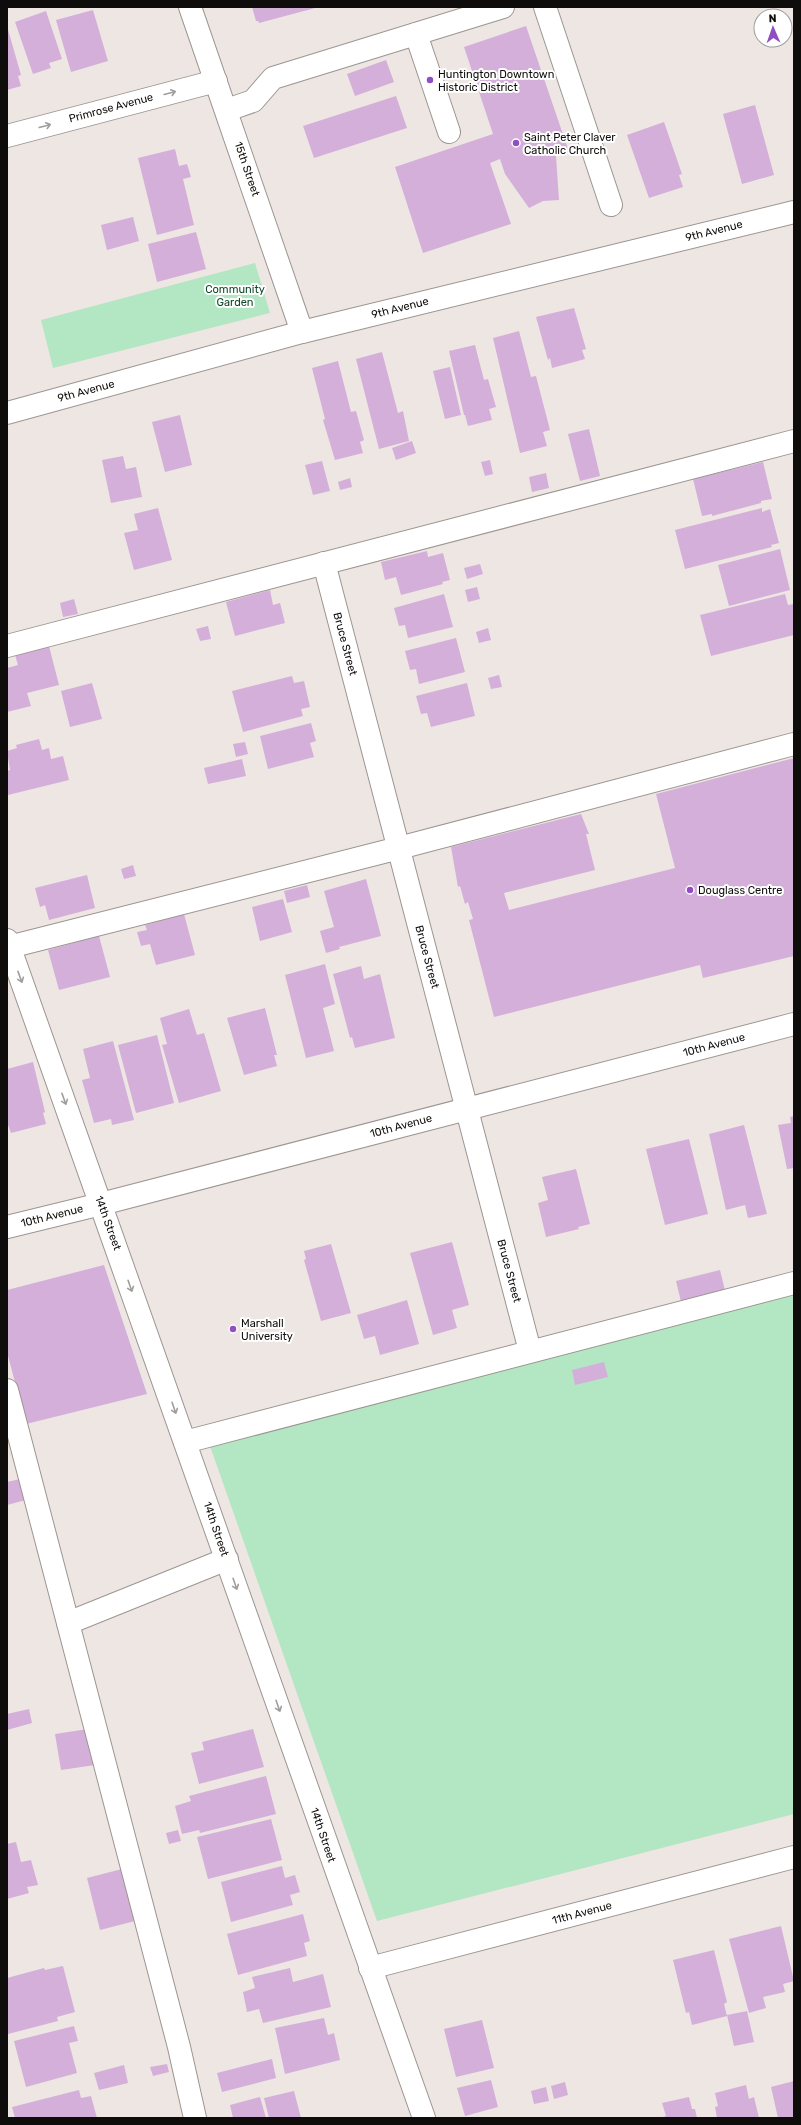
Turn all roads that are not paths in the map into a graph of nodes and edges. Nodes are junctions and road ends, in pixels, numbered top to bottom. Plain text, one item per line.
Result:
1 (190, 7) edge
2 (503, 7) edge
3 (545, 7) edge
4 (416, 34) junction
5 (216, 81) junction
6 (227, 110) junction
7 (449, 132) dead end
8 (7, 136) edge
9 (611, 205) dead end
10 (794, 212) edge
11 (302, 332) junction
12 (7, 413) edge
13 (794, 441) edge
14 (324, 563) junction
15 (7, 646) edge
16 (794, 744) edge
17 (399, 848) junction
18 (8, 944) edge
19 (794, 1024) edge
20 (466, 1108) junction
21 (101, 1204) junction
22 (7, 1227) edge
23 (794, 1283) edge
24 (530, 1351) junction
25 (7, 1390) edge
26 (185, 1442) junction
27 (227, 1559) junction
28 (68, 1623) junction
29 (794, 1857) edge
30 (370, 1968) junction
31 (195, 2118) edge
32 (424, 2118) edge

1 - 5 street, 15th Street
2 - 4 street
3 - 9 street
4 - 6 street
4 - 7 street
5 - 6 street, 15th Street
8 -> 5 street, Primrose Avenue
6 - 11 street, 15th Street
10 - 11 street, 9th Avenue
11 - 12 street, 9th Avenue
13 - 14 street
14 - 15 street
14 - 17 street, Bruce Street
16 - 17 street
17 - 18 street
17 - 20 street, Bruce Street
18 -> 21 street, 14th Street
19 - 20 street, 10th Avenue
20 - 21 street, 10th Avenue
20 - 24 street, Bruce Street
21 - 22 street, 10th Avenue
21 -> 26 street, 14th Street
23 - 24 street
24 - 26 street
25 - 28 street
26 - 27 street, 14th Street
27 - 28 street
27 -> 30 street, 14th Street
28 - 31 street
29 - 30 street, 11th Avenue
30 - 32 street, 14th Street

